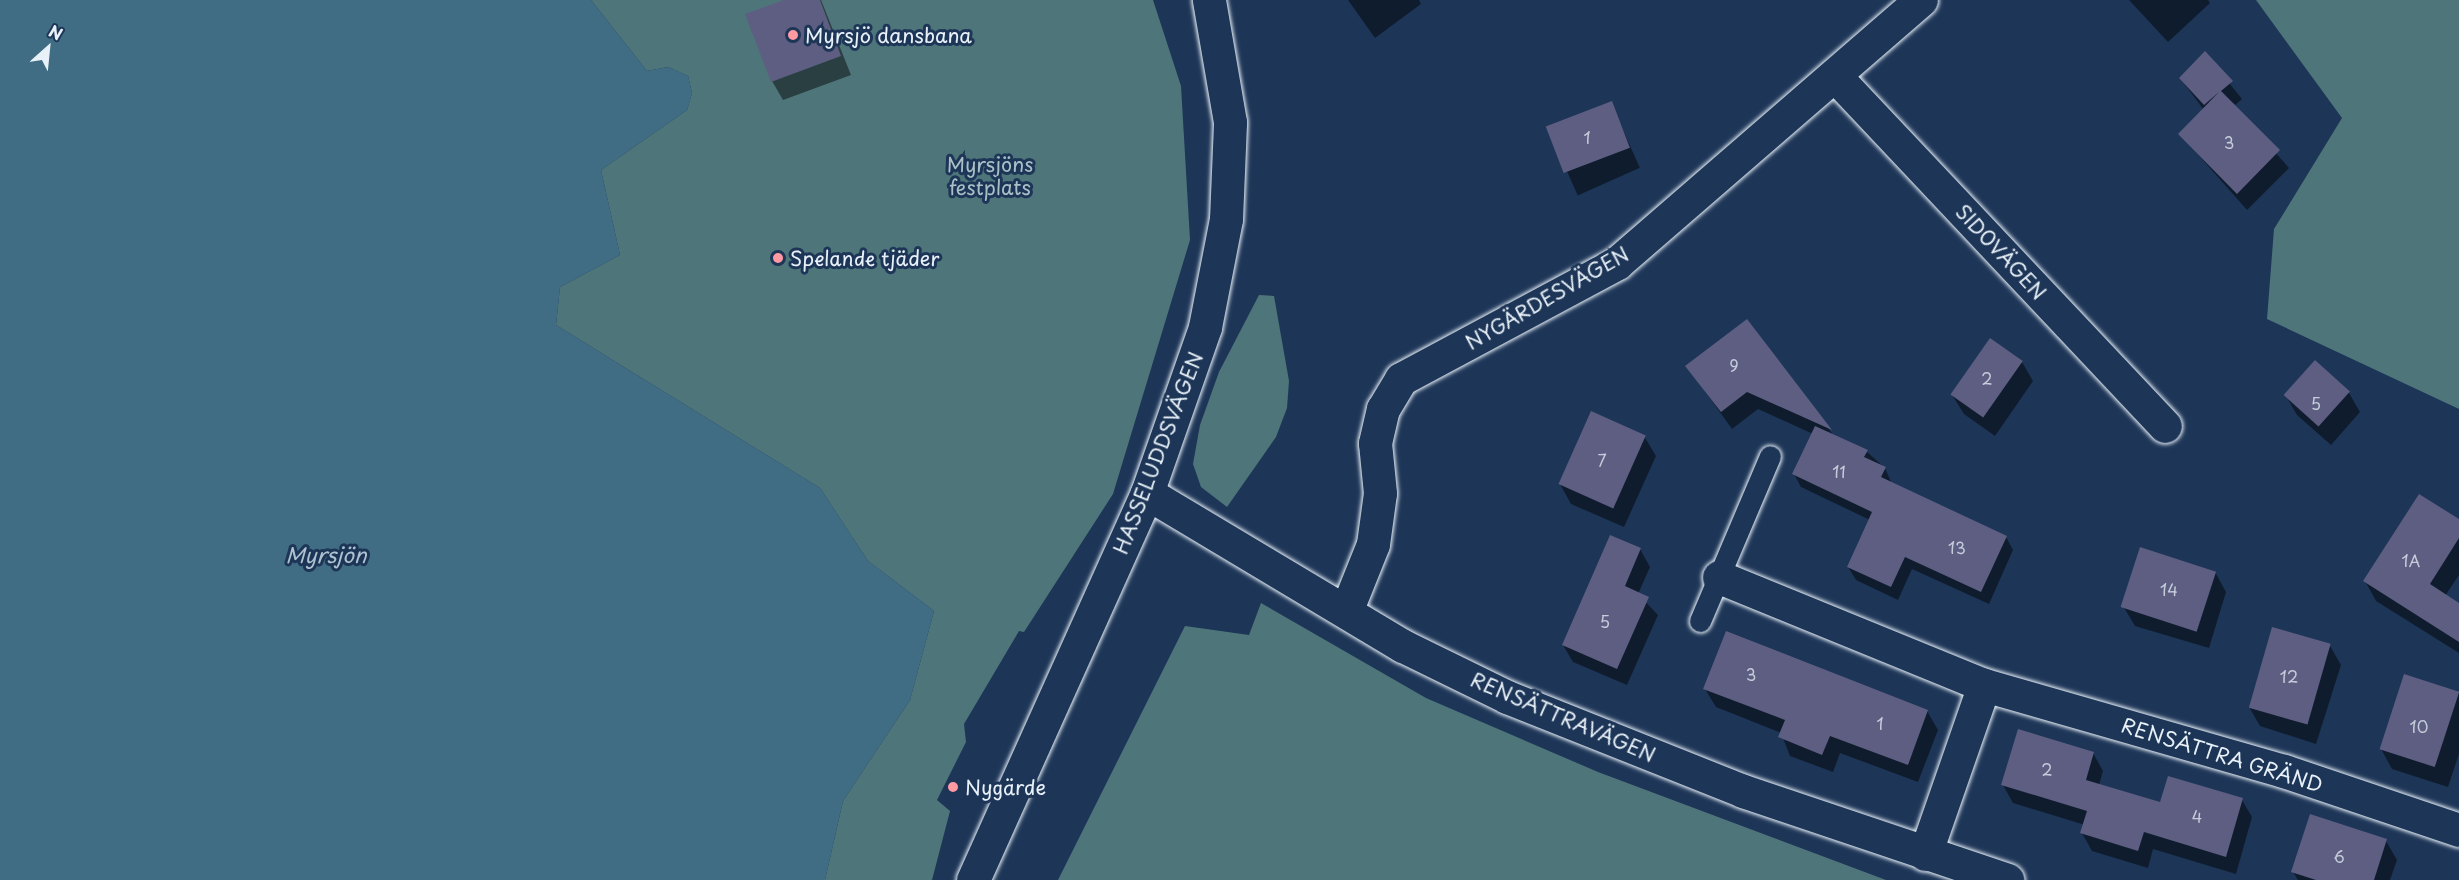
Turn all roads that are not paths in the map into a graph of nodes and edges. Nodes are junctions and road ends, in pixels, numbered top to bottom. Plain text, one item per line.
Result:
1 (1209, 0) edge
2 (1922, 0) edge
3 (1837, 78) junction
4 (2165, 426) dead end
5 (1770, 456) dead end
6 (1147, 493) junction
7 (1719, 577) junction
8 (1347, 609) junction
9 (1700, 621) dead end
10 (1984, 685) junction
11 (2459, 830) edge
12 (1925, 854) junction
13 (974, 880) edge
14 (2007, 880) edge

1 - 6 street, HASSELUDDSVÄGEN
2 - 3 street, NYGÄRDESVÄGEN
3 - 4 street, SIDOVÄGEN
3 - 8 street, NYGÄRDESVÄGEN
5 - 7 lane
6 - 8 street, RENSÄTTRAVÄGEN
6 - 13 street, HASSELUDDSVÄGEN
7 - 9 lane
7 - 10 street, RENSÄTTRA GRÄND
8 - 12 street, RENSÄTTRAVÄGEN
10 - 11 street, RENSÄTTRA GRÄND
10 - 12 street
12 - 14 street, RENSÄTTRAVÄGEN

